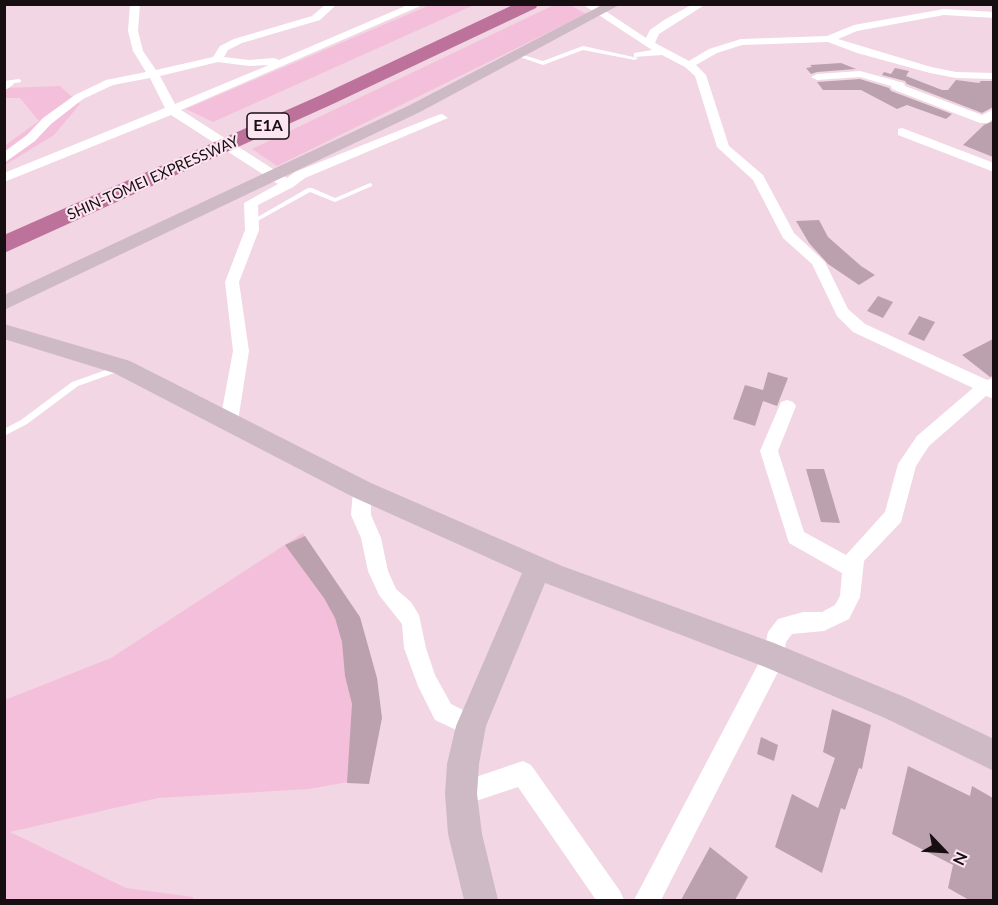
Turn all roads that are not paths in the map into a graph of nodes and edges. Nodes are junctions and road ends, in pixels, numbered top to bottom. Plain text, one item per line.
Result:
1 (135, 4) edge
2 (332, 4) edge
3 (420, 4) edge
4 (493, 4) edge
5 (530, 4) edge
6 (615, 4) edge
7 (701, 4) edge
8 (593, 9) edge
9 (993, 15) edge
10 (829, 39) junction
11 (649, 44) junction
12 (662, 52) junction
13 (520, 56) junction
14 (637, 57) joint
15 (217, 59) junction
16 (291, 60) junction
17 (689, 64) junction
18 (930, 70) junction
19 (154, 74) junction
20 (993, 76) edge
21 (817, 77) dead end
22 (900, 85) junction
23 (993, 112) edge
24 (176, 113) junction
25 (442, 118) dead end
26 (902, 132) dead end
27 (169, 149) dead end
28 (4, 159) edge
29 (993, 168) edge
30 (276, 177) junction
31 (4, 178) edge
32 (370, 185) dead end
33 (252, 222) junction
34 (4, 245) edge
35 (4, 303) edge
36 (4, 331) edge
37 (122, 367) junction
38 (991, 388) edge
39 (787, 406) dead end
40 (229, 421) junction
41 (4, 433) edge
42 (362, 490) junction
43 (538, 568) junction
44 (853, 569) junction
45 (774, 657) junction
46 (471, 726) junction
47 (993, 756) edge
48 (461, 794) junction
49 (481, 900) edge
50 (611, 900) edge
51 (647, 900) edge

1 - 19 street
2 - 15 street
3 - 16 street
4 - 27 highway, SHIN-TOMEI EXPRESSWAY / E1A
5 - 34 highway, SHIN-TOMEI EXPRESSWAY / E1A
6 - 8 street
7 - 11 street
8 - 11 street
8 - 13 street
9 - 10 street
10 - 17 street
10 - 18 street
11 - 12 street
12 - 14 street
12 - 17 street
13 - 14 lane
13 - 30 street
15 - 16 street
15 - 19 street
16 - 24 street
17 - 38 street
18 - 20 street
18 - 22 street
19 - 24 street
19 - 28 street
21 - 22 street
22 - 23 street
24 - 30 street
24 - 31 street
25 - 30 street
26 - 29 street
30 - 33 street
30 - 35 street
32 - 33 lane
33 - 40 street
36 - 37 street
37 - 40 street
37 - 41 lane
38 - 44 street
39 - 44 street
40 - 42 street
42 - 43 street
42 - 46 street
43 - 45 street
43 - 46 street
44 - 45 street
45 - 47 street
45 - 51 street
46 - 48 street
48 - 49 street
48 - 50 street

